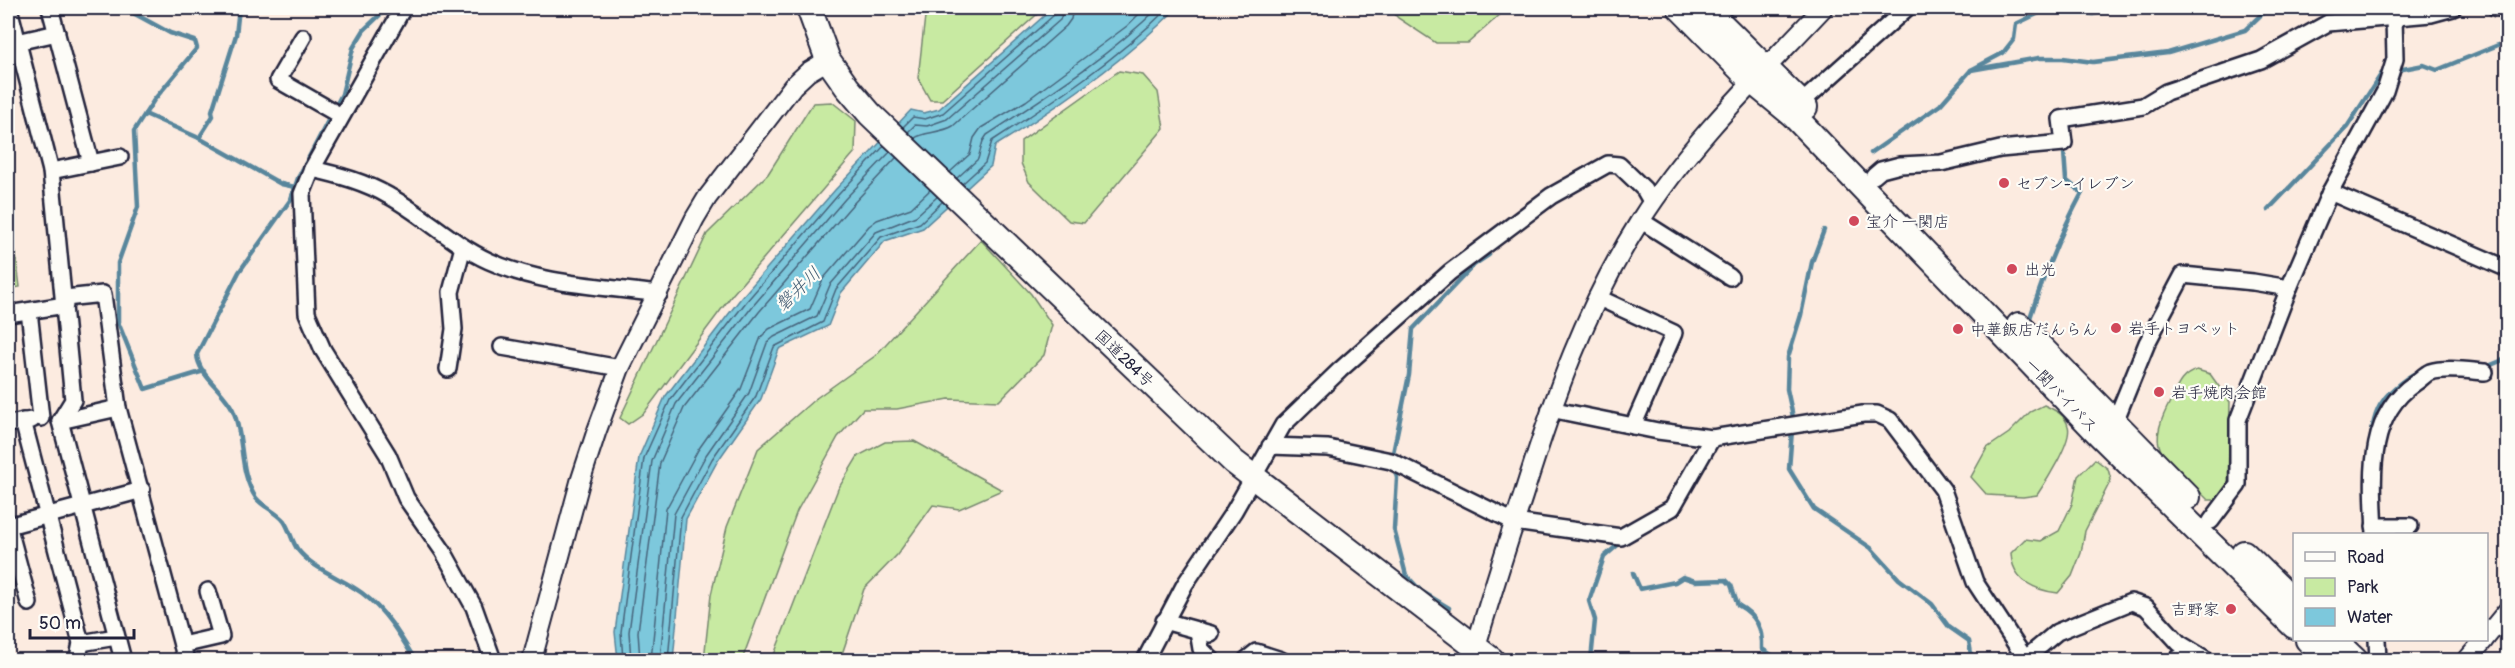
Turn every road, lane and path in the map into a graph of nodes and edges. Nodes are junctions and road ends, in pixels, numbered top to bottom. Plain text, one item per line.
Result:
1 (9, 8) edge
2 (50, 8) edge
3 (403, 8) edge
4 (809, 8) edge
5 (1680, 8) edge
6 (1705, 8) edge
7 (1823, 8) edge
8 (1906, 8) edge
9 (2453, 8) edge
10 (2496, 8) edge
11 (2502, 8) edge
12 (2392, 12) edge
13 (1717, 32) junction
14 (57, 33) junction
15 (303, 37) dead end
16 (12, 43) edge
17 (828, 60) junction
18 (1760, 76) junction
19 (1801, 103) junction
20 (341, 116) junction
21 (120, 157) dead end
22 (91, 163) junction
23 (312, 169) junction
24 (51, 171) junction
25 (1874, 176) junction
26 (2330, 192) junction
27 (1652, 203) junction
28 (1640, 220) junction
29 (463, 247) junction
30 (2508, 269) edge
31 (1730, 277) dead end
32 (2289, 288) junction
33 (659, 294) junction
34 (1597, 297) junction
35 (65, 302) junction
36 (29, 311) junction
37 (8, 314) edge
38 (502, 347) dead end
39 (620, 368) junction
40 (448, 369) dead end
41 (2485, 372) dead end
42 (118, 408) junction
43 (1550, 409) junction
44 (41, 418) junction
45 (62, 418) junction
46 (23, 421) junction
47 (8, 424) edge
48 (2115, 424) junction
49 (1634, 426) junction
50 (1712, 438) junction
51 (1270, 446) junction
52 (1252, 477) junction
53 (142, 490) junction
54 (82, 506) junction
55 (48, 515) junction
56 (2211, 521) junction
57 (1514, 522) junction
58 (8, 525) edge
59 (2410, 526) dead end
60 (2374, 530) edge
61 (208, 591) dead end
62 (2293, 600) edge
63 (29, 603) dead end
64 (2508, 610) edge
65 (1164, 621) junction
66 (2293, 624) edge
67 (2488, 634) edge
68 (116, 637) junction
69 (2310, 641) edge
70 (2336, 641) edge
71 (2377, 641) edge
72 (2483, 641) edge
73 (81, 643) junction
74 (182, 645) junction
75 (2189, 651) junction
76 (1480, 656) edge
77 (2026, 659) edge
78 (80, 660) edge
79 (123, 660) edge
80 (186, 660) edge
81 (493, 660) edge
82 (532, 660) edge
83 (1145, 660) edge
84 (1212, 660) edge
85 (1246, 660) edge
86 (1281, 660) edge
87 (2176, 660) edge
88 (2207, 660) edge
89 (2330, 660) edge
90 (2355, 660) edge
91 (2378, 660) edge
92 (2467, 660) edge

1 - 16 street
2 - 14 street
3 - 20 street
4 - 17 highway, 国道284号
5 - 13 highway, 一関バイパス
6 - 13 highway, 一関バイパス
7 - 18 street
8 - 19 street
9 - 12 street
10 - 11 street
12 - 25 street
12 - 26 street
13 - 18 highway, 一関バイパス
14 - 16 street
14 - 22 street
15 - 20 street
16 - 24 street
17 - 33 street
17 - 52 highway, 国道284号
18 - 19 highway, 一関バイパス
18 - 27 street
18 - 66 highway, 一関バイパス
19 - 25 highway, 一関バイパス
20 - 23 street
21 - 22 street
22 - 24 street
23 - 29 street
23 - 81 street
24 - 35 street
25 - 48 highway, 一関バイパス
26 - 30 street
26 - 32 street
27 - 28 street
27 - 51 street
28 - 31 street
28 - 34 street
29 - 33 street
29 - 40 street
32 - 48 street
32 - 56 street
33 - 39 street
34 - 43 street
34 - 49 street
35 - 36 street
35 - 42 street
35 - 45 street
36 - 37 street
36 - 44 street
38 - 39 street
39 - 82 street
41 - 60 street
42 - 45 street
42 - 53 street
43 - 49 street
43 - 57 street
44 - 45 street
44 - 46 street
45 - 54 street
46 - 47 street
46 - 55 street
48 - 56 highway, 一関バイパス
49 - 50 street
50 - 57 street
50 - 77 street
51 - 52 street
51 - 57 street
52 - 65 street
52 - 76 highway, 国道284号
53 - 54 street
53 - 74 street
54 - 55 street
54 - 68 street
55 - 58 street
55 - 73 street
56 - 62 highway, 一関バイパス
57 - 76 street
58 - 63 street
59 - 60 street
61 - 74 street
64 - 67 street
65 - 83 street
65 - 84 street
68 - 73 street
68 - 79 street
69 - 89 highway
70 - 90 highway
71 - 91 street
72 - 92 street
73 - 78 street
74 - 80 street
75 - 77 street
75 - 87 street
75 - 88 street
85 - 86 street

